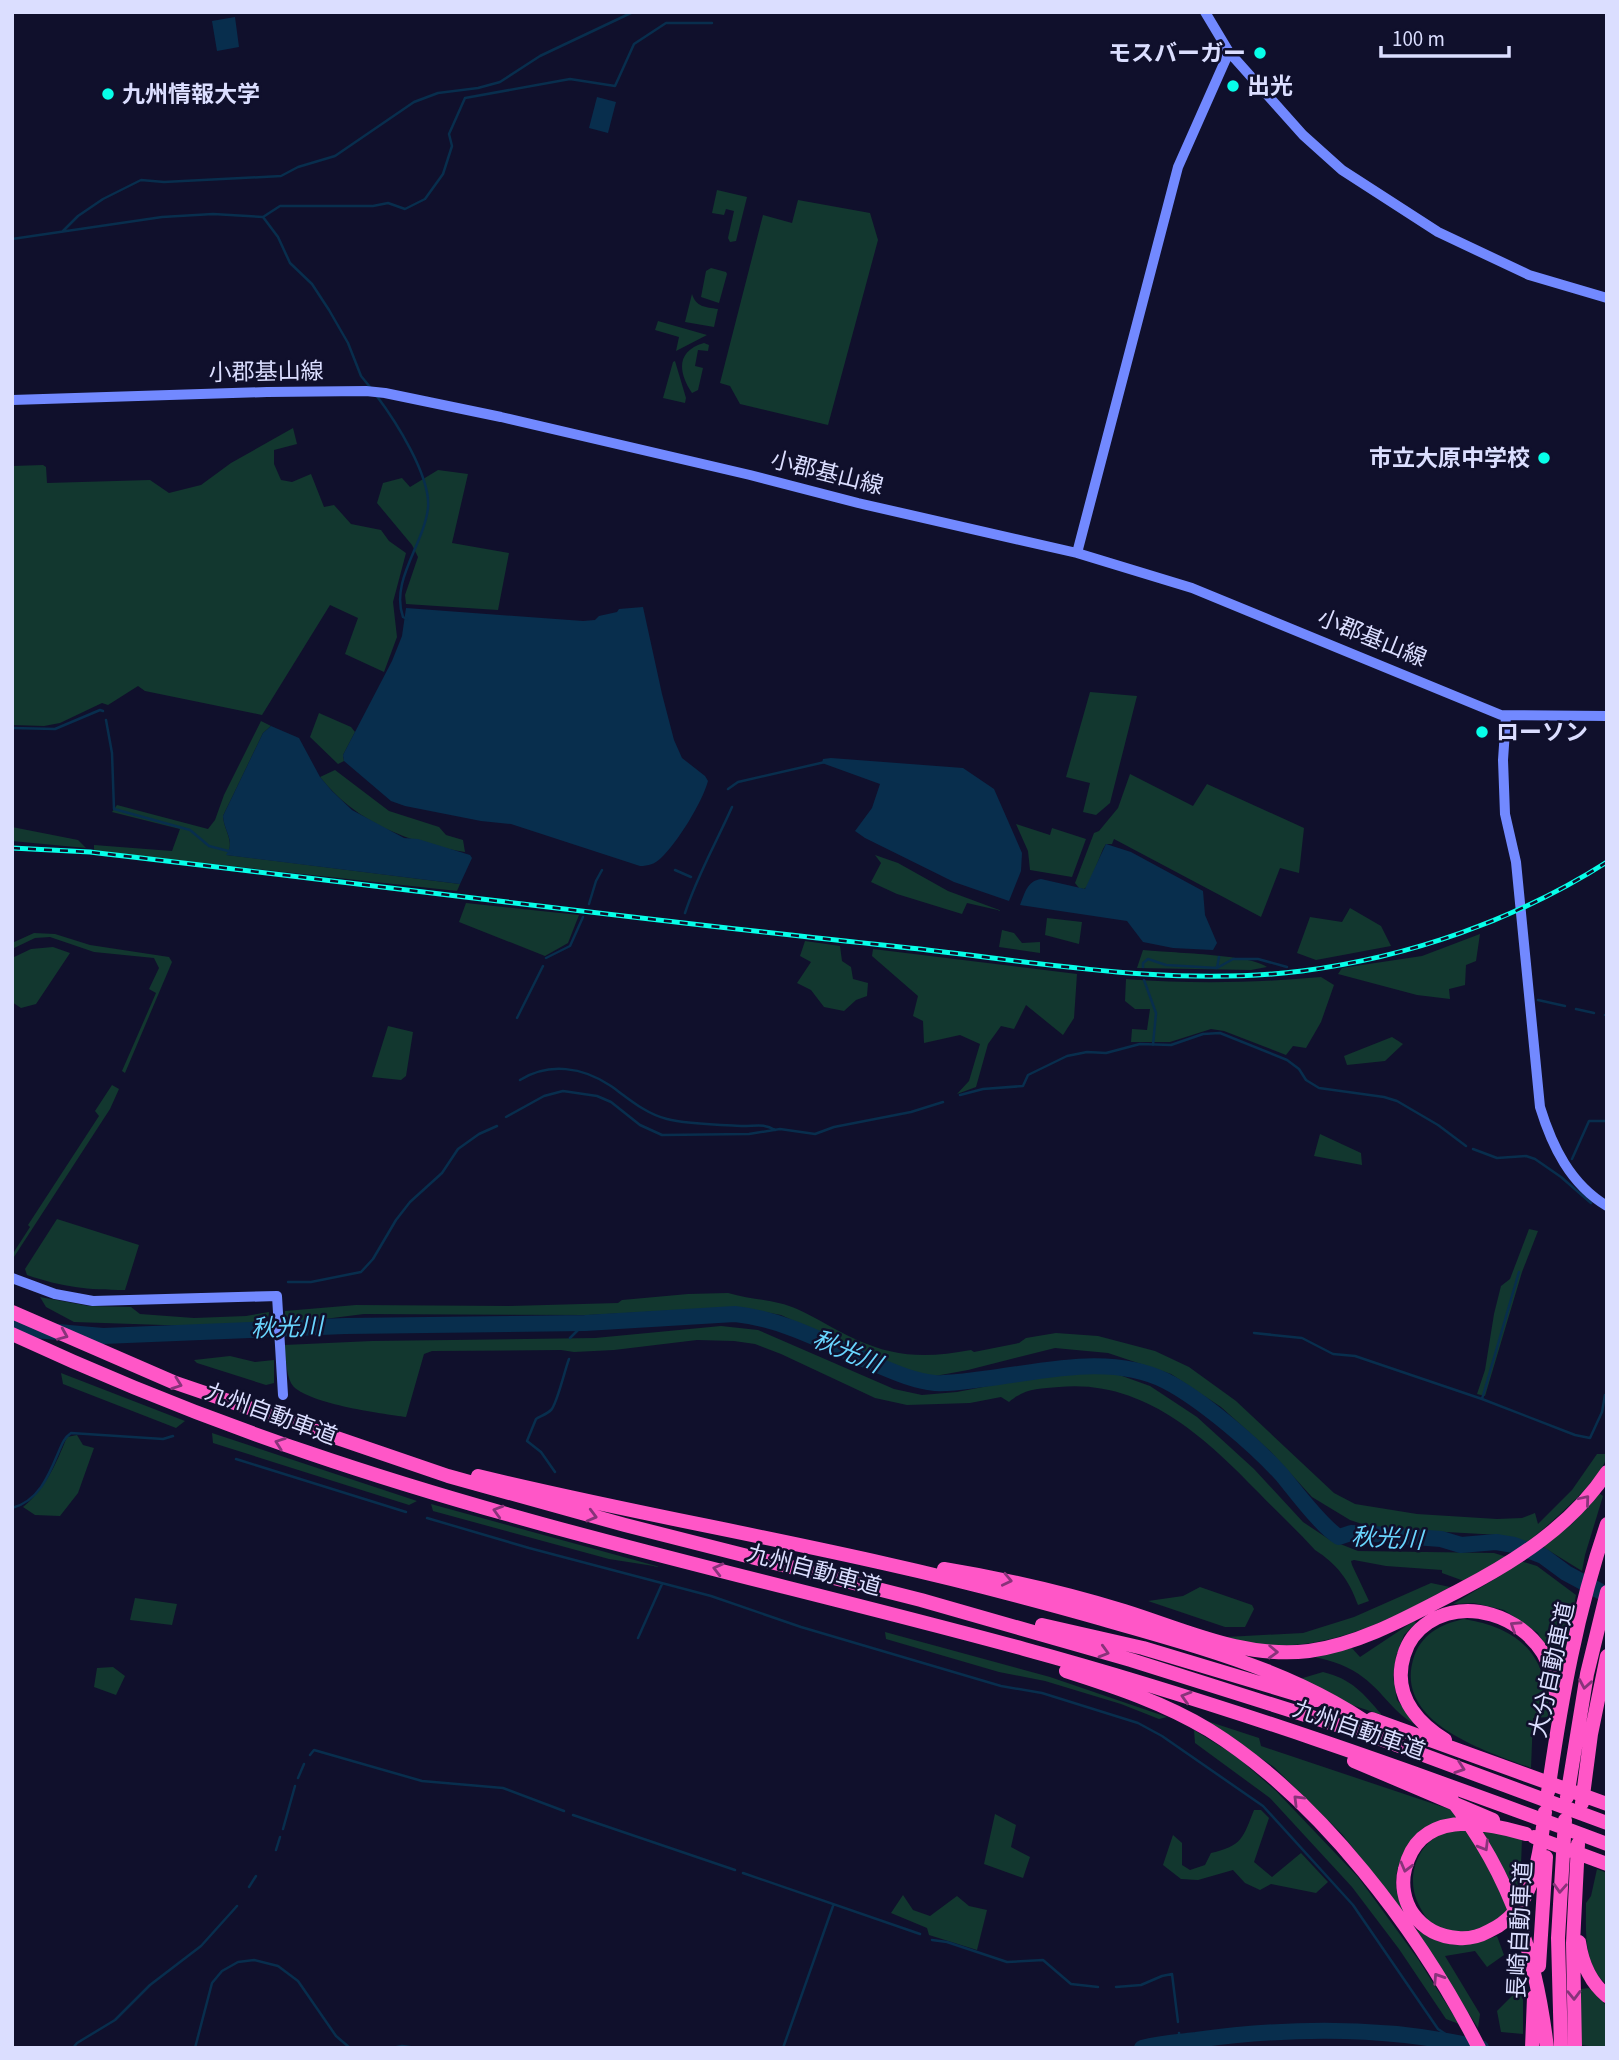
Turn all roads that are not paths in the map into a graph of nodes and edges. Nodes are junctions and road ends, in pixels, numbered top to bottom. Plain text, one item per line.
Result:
1 (1205, 12) edge
2 (1229, 52) junction
3 (1607, 298) edge
4 (12, 400) edge
5 (1077, 553) junction
6 (1506, 716) junction
7 (1607, 716) edge
8 (1607, 1206) edge
9 (12, 1278) edge
10 (12, 1312) edge
11 (12, 1334) edge
12 (283, 1395) dead end
13 (363, 1447) junction
14 (1607, 1472) edge
15 (1607, 1524) edge
16 (1607, 1536) edge
17 (794, 1544) junction
18 (1598, 1559) junction
19 (784, 1585) junction
20 (1607, 1592) edge
21 (921, 1600) junction
22 (1590, 1613) junction
23 (1607, 1656) edge
24 (1219, 1707) junction
25 (1607, 1710) edge
26 (1557, 1729) junction
27 (1586, 1768) junction
28 (1556, 1770) junction
29 (1534, 1777) junction
30 (1604, 1803) edge
31 (1558, 1817) junction
32 (1602, 1821) edge
33 (1526, 1834) junction
34 (1594, 1838) edge
35 (1607, 1864) edge
36 (1545, 1872) junction
37 (1575, 1902) junction
38 (1607, 1996) edge
39 (1476, 2042) edge
40 (1532, 2048) edge
41 (1538, 2048) edge
42 (1547, 2048) edge
43 (1561, 2048) edge
44 (1575, 2048) edge

1 - 2 street
2 - 3 street
2 - 5 street
4 - 5 street, 小郡基山線
5 - 6 street, 小郡基山線
6 - 7 street, 小郡基山線
6 - 8 street
9 - 12 street
10 -> 13 highway, 九州自動車道
19 -> 11 highway, 九州自動車道
13 - 17 highway
13 -> 21 highway, 九州自動車道
17 -> 14 highway
15 - 18 highway
16 - 18 highway, 大分自動車道
17 -> 42 highway
18 - 22 highway, 大分自動車道
24 -> 19 highway, 九州自動車道
39 -> 19 highway
20 - 22 highway, 大分自動車道
21 - 29 highway
21 -> 32 highway, 九州自動車道
22 - 26 highway
22 - 28 highway, 大分自動車道
22 -> 31 highway, 大分自動車道
23 - 27 highway
24 - 33 highway
24 - 34 highway, 九州自動車道
25 - 34 highway
26 - 28 highway
26 -> 29 highway
33 -> 26 highway
27 - 34 highway
27 - 37 highway
28 - 31 highway, 大分自動車道
29 - 30 highway
31 - 36 highway, 長崎自動車道
31 -> 43 highway, 長崎自動車道
33 - 35 highway
34 - 37 highway
34 - 38 highway
36 - 40 highway
36 - 41 highway, 長崎自動車道
37 -> 44 highway

